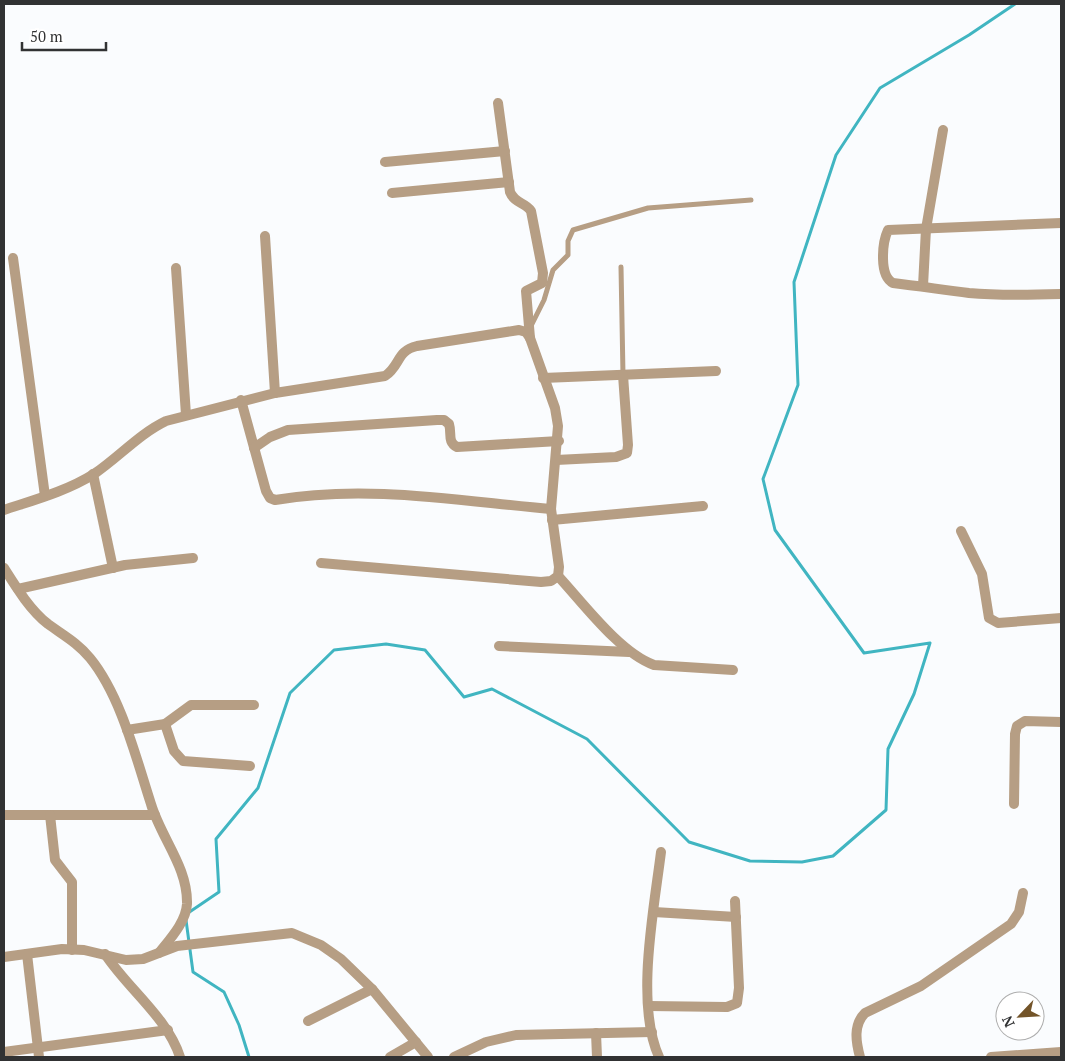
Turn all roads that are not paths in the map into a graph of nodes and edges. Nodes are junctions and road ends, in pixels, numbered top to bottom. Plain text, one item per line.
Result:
1 (498, 103) dead end
2 (943, 130) dead end
3 (504, 152) junction
4 (385, 162) dead end
5 (509, 182) junction
6 (392, 193) dead end
7 (751, 200) dead end
8 (1061, 223) edge
9 (926, 229) junction
10 (265, 236) dead end
11 (12, 258) dead end
12 (622, 267) dead end
13 (176, 268) dead end
14 (923, 286) junction
15 (1061, 294) edge
16 (530, 333) junction
17 (716, 370) dead end
18 (623, 375) junction
19 (543, 378) junction
20 (275, 393) junction
21 (240, 400) junction
22 (186, 415) junction
23 (559, 441) junction
24 (254, 448) junction
25 (556, 460) junction
26 (93, 474) junction
27 (45, 496) junction
28 (703, 506) dead end
29 (551, 509) junction
30 (4, 510) edge
31 (552, 520) junction
32 (961, 531) dead end
33 (193, 558) dead end
34 (321, 563) dead end
35 (4, 568) edge
36 (113, 568) junction
37 (558, 576) junction
38 (18, 589) junction
39 (1061, 618) edge
40 (499, 646) dead end
41 (629, 652) junction
42 (733, 670) dead end
43 (254, 706) dead end
44 (1061, 722) edge
45 (165, 724) junction
46 (127, 730) junction
47 (250, 766) dead end
48 (1014, 804) dead end
49 (4, 815) edge
50 (50, 815) junction
51 (155, 815) junction
52 (661, 852) dead end
53 (1023, 893) dead end
54 (735, 901) dead end
55 (654, 912) junction
56 (736, 917) junction
57 (72, 950) junction
58 (27, 954) junction
59 (105, 954) junction
60 (159, 954) junction
61 (4, 957) edge
62 (372, 989) junction
63 (649, 1006) junction
64 (308, 1021) dead end
65 (168, 1030) junction
66 (652, 1032) junction
67 (596, 1033) junction
68 (416, 1042) junction
69 (4, 1052) edge
70 (1061, 1052) edge
71 (39, 1053) edge
72 (180, 1057) edge
73 (390, 1057) edge
74 (428, 1057) edge
75 (454, 1057) edge
76 (597, 1057) edge
77 (659, 1057) edge
78 (860, 1057) edge
79 (991, 1057) edge

1 - 3 street
2 - 9 street
3 - 4 street
3 - 5 street
5 - 6 street
5 - 16 street
7 - 16 lane
8 - 9 street
9 - 14 street
9 - 14 street
10 - 20 street
11 - 27 street
12 - 18 lane
13 - 22 street
14 - 15 street
16 - 19 street
16 - 20 street
17 - 18 street
18 - 19 street
18 - 25 street
19 - 23 street
20 - 21 street
21 - 22 street
21 - 24 street
22 - 26 street
23 - 24 street
23 - 25 street
24 - 29 street
25 - 29 street
26 - 27 street
26 - 36 street
27 - 30 street
28 - 31 street
29 - 31 street
31 - 37 street
32 - 39 street
33 - 36 street
34 - 37 street
35 - 38 street
36 - 38 street
37 - 41 street
38 - 46 street
40 - 41 street
41 - 42 street
43 - 45 street
44 - 48 street
45 - 46 street
45 - 47 street
46 - 51 street
49 - 50 street
50 - 51 street
50 - 57 street
51 - 60 street
52 - 55 street
53 - 78 street
54 - 56 street
55 - 56 street
55 - 63 street
56 - 63 street
57 - 58 street
57 - 59 street
58 - 61 street
58 - 71 street
59 - 60 street
59 - 65 street
60 - 62 street
62 - 64 street
62 - 68 street
63 - 66 street
65 - 71 street
65 - 72 street
66 - 67 street
66 - 77 street
67 - 75 street
67 - 76 street
68 - 73 street
68 - 74 street
69 - 71 street
70 - 79 street

